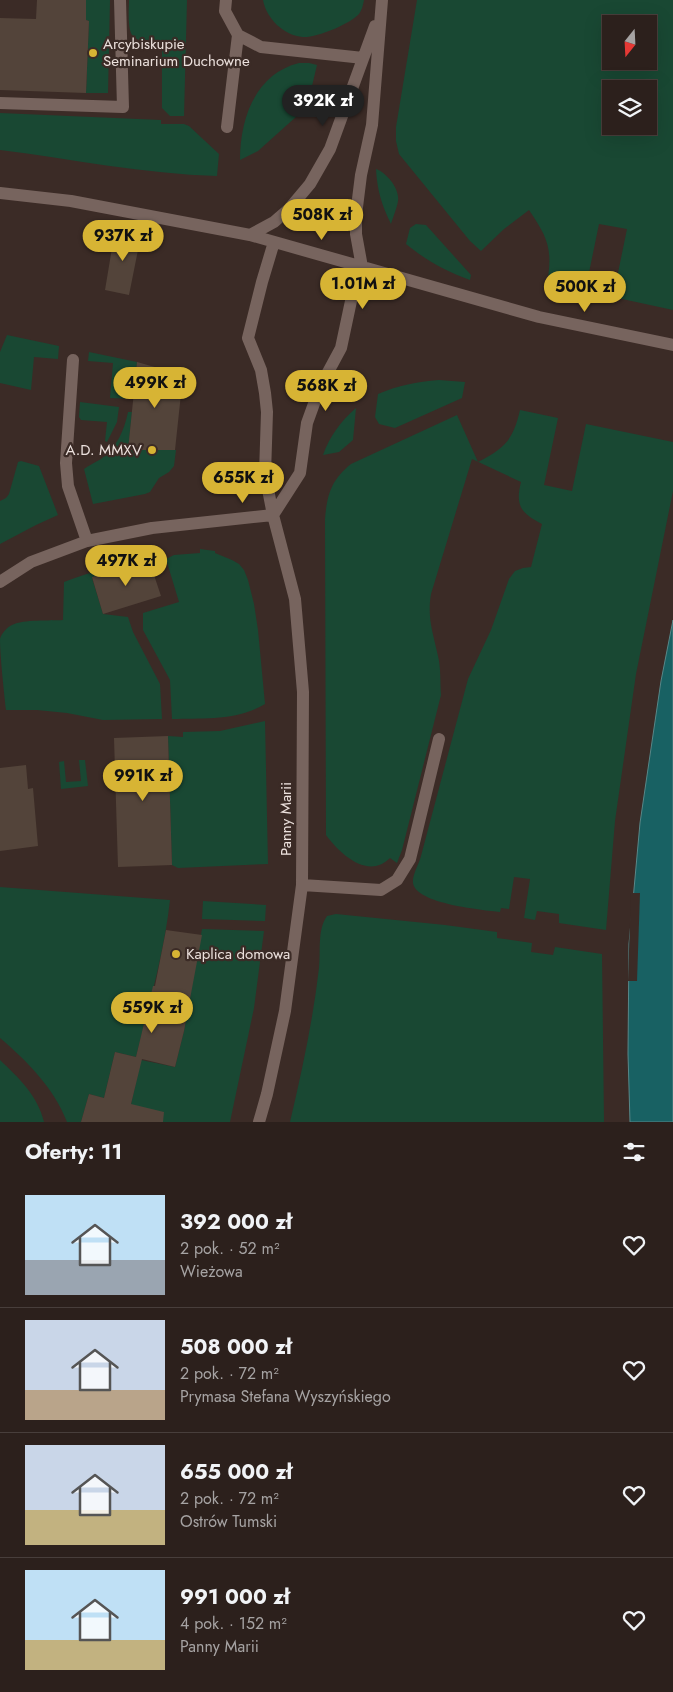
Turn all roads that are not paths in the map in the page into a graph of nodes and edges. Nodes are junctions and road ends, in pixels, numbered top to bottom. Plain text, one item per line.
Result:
1 (120, 0) edge
2 (226, 0) edge
3 (381, 6) edge
4 (238, 35) junction
5 (363, 58) junction
6 (0, 102) edge
7 (227, 127) dead end
8 (0, 193) edge
9 (250, 235) junction
10 (274, 242) junction
11 (362, 267) junction
12 (673, 345) edge
13 (73, 360) dead end
14 (273, 515) junction
15 (87, 541) junction
16 (0, 582) edge
17 (439, 739) dead end
18 (302, 885) junction
19 (259, 1122) edge

1 - 6 street
2 - 4 street
3 - 5 street
3 - 11 street
4 - 5 street
4 - 7 street
5 - 9 street
8 - 9 street
9 - 10 street
10 - 11 street
10 - 14 street, Panny Marii
11 - 12 street
11 - 14 street
13 - 15 street
14 - 15 street
14 - 18 street, Panny Marii
15 - 16 street
17 - 18 street
18 - 19 street, Panny Marii

